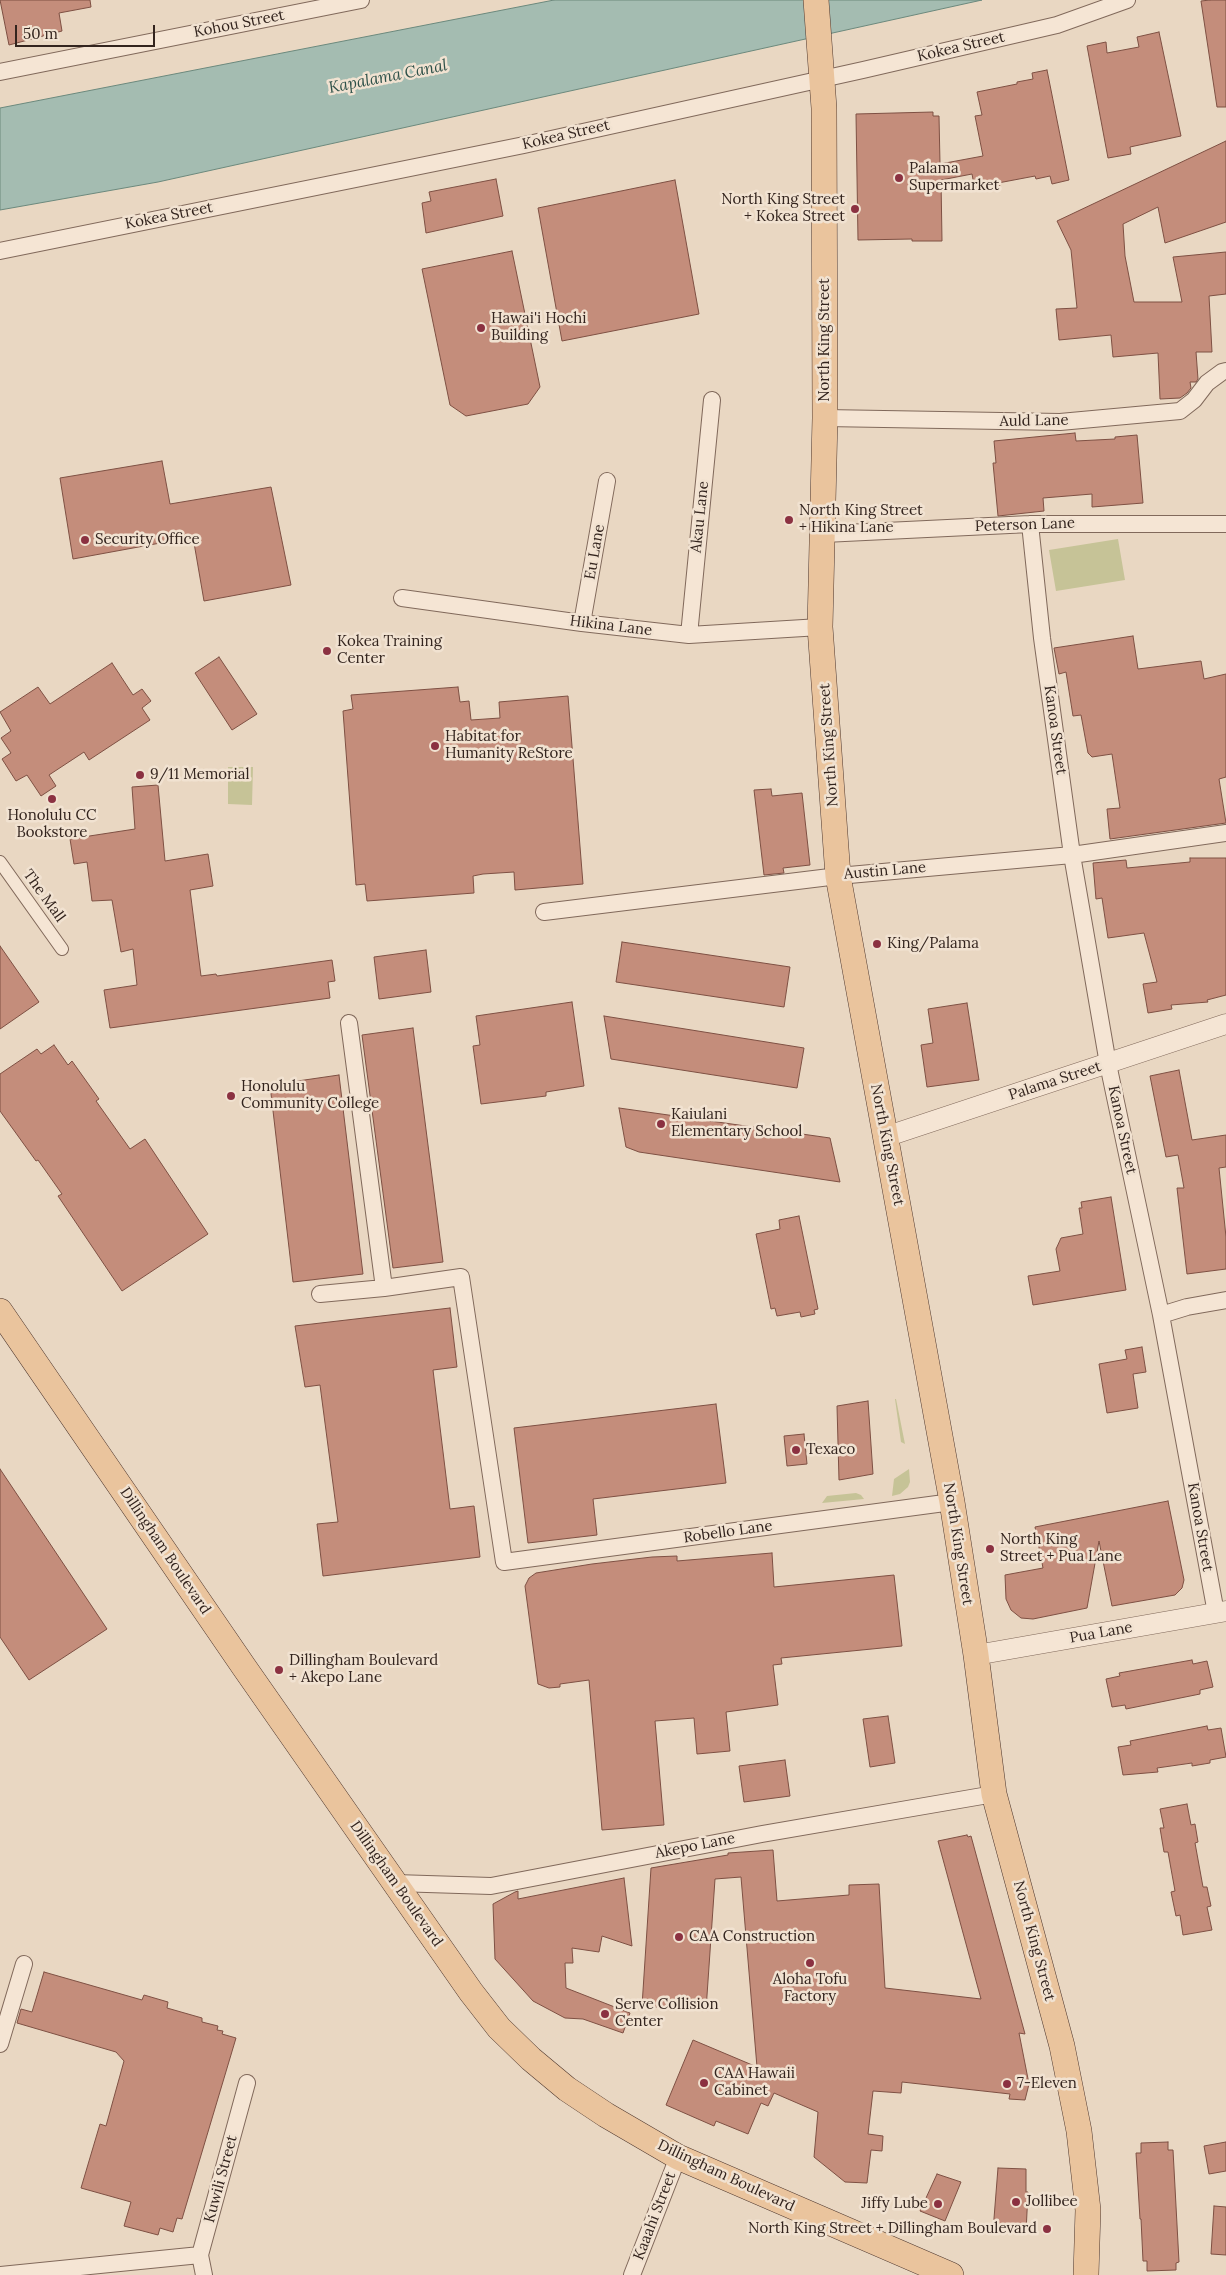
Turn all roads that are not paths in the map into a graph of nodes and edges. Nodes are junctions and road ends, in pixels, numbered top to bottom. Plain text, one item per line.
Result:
1 (361, 0) edge
2 (816, 0) edge
3 (1127, 0) edge
4 (821, 66) junction
5 (0, 72) edge
6 (0, 251) edge
7 (1226, 371) edge
8 (712, 400) dead end
9 (825, 418) junction
10 (607, 481) dead end
11 (1030, 524) junction
12 (1226, 524) edge
13 (824, 534) junction
14 (402, 598) dead end
15 (582, 623) junction
16 (820, 627) junction
17 (689, 635) junction
18 (1226, 833) edge
19 (1072, 855) junction
20 (0, 862) edge
21 (838, 876) junction
22 (544, 912) dead end
23 (62, 949) dead end
24 (350, 1023) dead end
25 (1226, 1024) edge
26 (1108, 1064) junction
27 (884, 1137) junction
28 (384, 1288) junction
29 (320, 1294) dead end
30 (1226, 1300) edge
31 (0, 1311) edge
32 (1161, 1315) junction
33 (952, 1502) junction
34 (1221, 1612) edge
35 (976, 1655) junction
36 (994, 1794) junction
37 (395, 1883) junction
38 (24, 1964) dead end
39 (0, 2044) edge
40 (247, 2083) dead end
41 (678, 2157) junction
42 (200, 2255) junction
43 (0, 2274) edge
44 (204, 2275) edge
45 (632, 2275) edge
46 (951, 2275) edge
47 (1086, 2275) edge

1 - 5 street, Kohou Street
2 - 4 main road, North King Street
3 - 4 street, Kokea Street
4 - 6 street, Kokea Street
4 - 9 main road, North King Street
7 - 9 street, Auld Lane
8 - 17 street, Akau Lane
9 - 13 main road, North King Street
10 - 15 street, Eu Lane
11 - 12 street, Peterson Lane
11 - 13 street, Peterson Lane
11 - 19 street, Kanoa Street
13 - 16 main road, North King Street
14 - 15 street, Hikina Lane
15 - 17 street, Hikina Lane
16 - 17 street, Hikina Lane
16 - 21 main road, North King Street
18 - 19 street, Austin Lane
19 - 21 street, Austin Lane
19 - 26 street, Kanoa Street
20 - 23 street, The Mall
21 - 22 street, Austin Lane
21 - 27 main road, North King Street
24 - 28 street
25 - 26 street, Palama Street
26 - 27 street, Palama Street
26 - 32 street, Kanoa Street
27 - 33 main road, North King Street
28 - 29 street
28 - 33 street, Robello Lane
30 - 32 street
31 - 37 main road, Dillingham Boulevard
32 - 34 street, Kanoa Street
33 - 35 main road, North King Street
34 - 35 street, Pua Lane
35 - 36 main road, North King Street
36 - 37 street, Akepo Lane
36 - 47 main road, North King Street
37 - 41 main road, Dillingham Boulevard
38 - 39 street
40 - 42 street, Kuwili Street
41 - 45 street, Kaaahi Street
41 - 46 main road, Dillingham Boulevard
42 - 43 street
42 - 44 street, Kuwili Street

